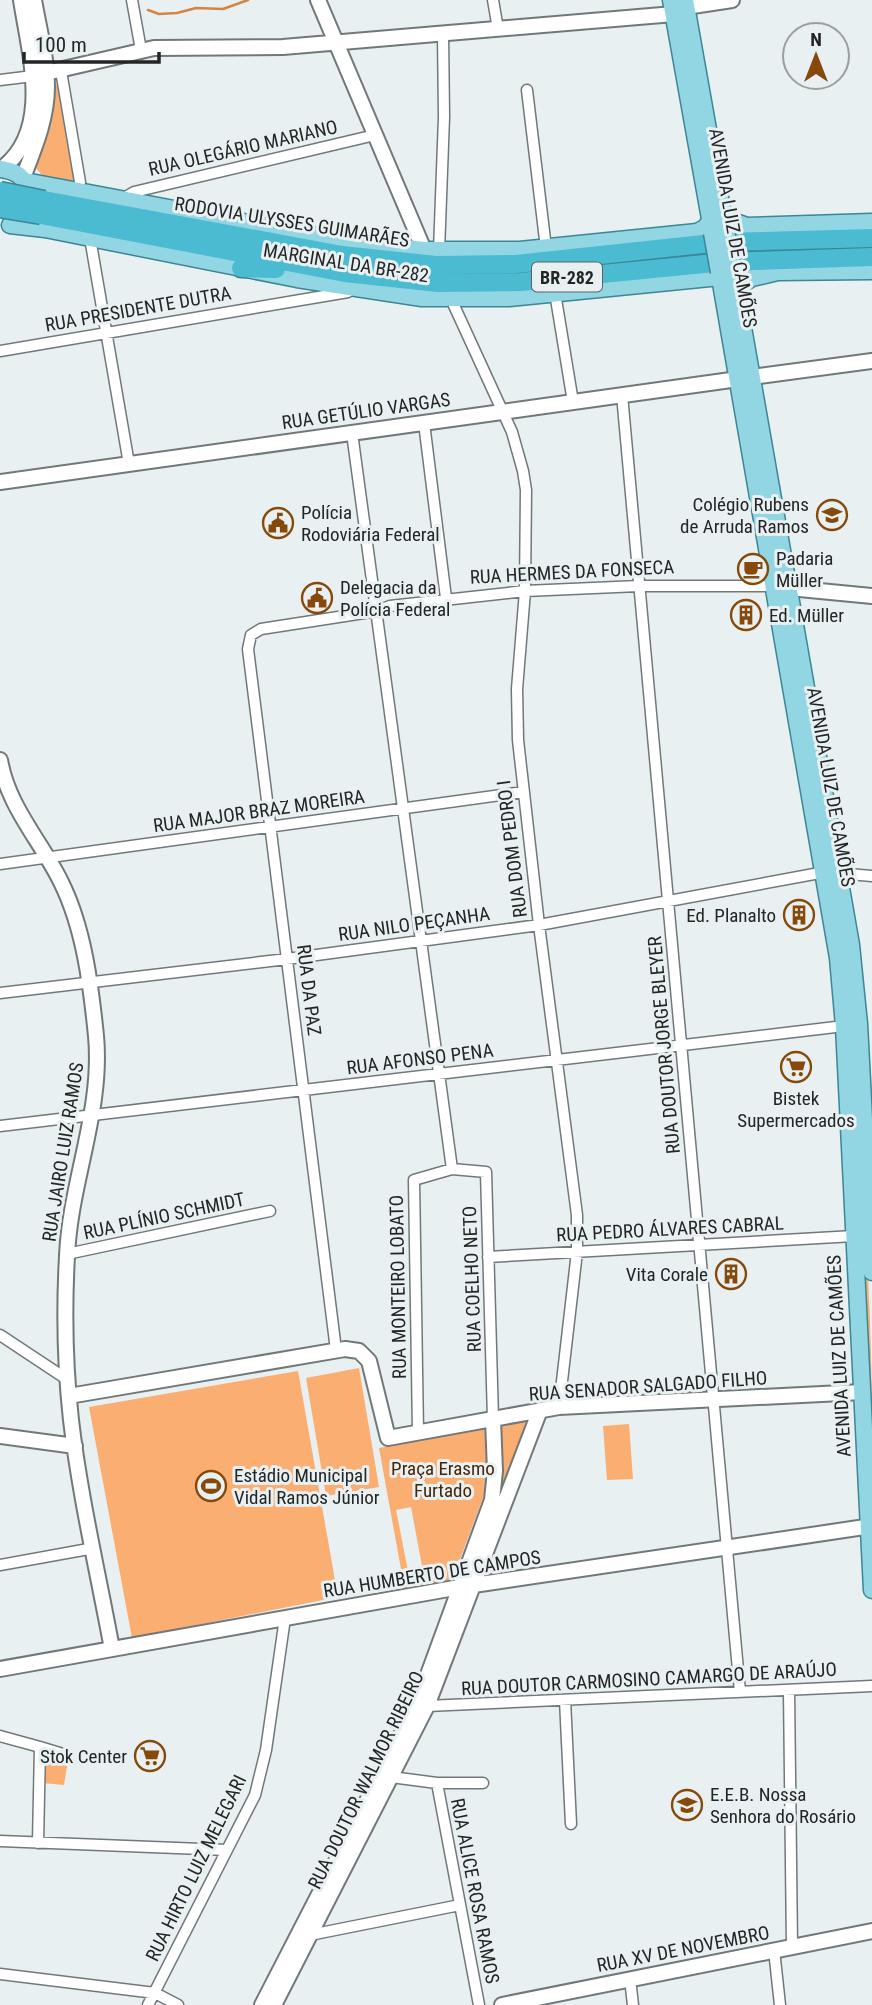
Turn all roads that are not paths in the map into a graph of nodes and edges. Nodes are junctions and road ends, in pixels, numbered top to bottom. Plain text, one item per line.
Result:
1 (21, 0) edge
2 (34, 0) edge
3 (132, 0) edge
4 (318, 0) edge
5 (493, 0) edge
6 (732, 0) edge
7 (680, 4) edge
8 (498, 29) junction
9 (677, 31) junction
10 (443, 34) junction
11 (335, 43) junction
12 (141, 50) junction
13 (696, 62) junction
14 (47, 74) junction
15 (0, 80) edge
16 (527, 90) dead end
17 (375, 135) junction
18 (1, 169) edge
19 (24, 179) junction
20 (80, 182) dead end
21 (0, 191) edge
22 (122, 200) junction
23 (0, 208) edge
24 (43, 208) junction
25 (236, 222) junction
26 (872, 222) edge
27 (718, 225) junction
28 (5, 227) edge
29 (872, 237) edge
30 (90, 238) junction
31 (301, 247) junction
32 (546, 248) junction
33 (431, 251) junction
34 (872, 257) edge
35 (311, 267) junction
36 (241, 268) junction
37 (872, 271) edge
38 (724, 273) junction
39 (297, 279) junction
40 (736, 288) junction
41 (360, 290) junction
42 (555, 293) junction
43 (452, 299) junction
44 (283, 302) junction
45 (106, 332) junction
46 (0, 351) edge
47 (872, 360) edge
48 (745, 378) junction
49 (622, 395) junction
50 (573, 402) junction
51 (502, 412) junction
52 (424, 423) junction
53 (352, 433) junction
54 (129, 464) junction
55 (0, 482) edge
56 (639, 586) junction
57 (782, 587) junction
58 (525, 591) junction
59 (872, 596) edge
60 (446, 598) junction
61 (376, 611) junction
62 (251, 635) joint
63 (0, 760) edge
64 (523, 792) junction
65 (403, 808) junction
66 (271, 827) junction
67 (49, 857) junction
68 (0, 864) edge
69 (832, 872) junction
70 (872, 876) edge
71 (668, 901) junction
72 (539, 925) junction
73 (421, 941) junction
74 (287, 958) junction
75 (88, 982) junction
76 (0, 993) edge
77 (858, 1025) edge
78 (681, 1045) junction
79 (558, 1060) junction
80 (439, 1074) junction
81 (304, 1090) junction
82 (92, 1115) junction
83 (0, 1126) edge
84 (452, 1169) junction
85 (270, 1211) dead end
86 (866, 1236) edge
87 (700, 1245) junction
88 (577, 1252) junction
89 (67, 1254) junction
90 (488, 1257) junction
91 (872, 1272) edge
92 (0, 1335) edge
93 (336, 1350) junction
94 (68, 1380) junction
95 (862, 1392) junction
96 (69, 1396) junction
97 (714, 1399) junction
98 (559, 1407) junction
99 (540, 1410) junction
100 (493, 1419) junction
101 (418, 1432) junction
102 (0, 1436) edge
103 (75, 1446) junction
104 (870, 1527) edge
105 (94, 1548) junction
106 (727, 1548) junction
107 (0, 1565) edge
108 (467, 1586) junction
109 (872, 1590) edge
110 (285, 1618) junction
111 (112, 1649) junction
112 (0, 1669) edge
113 (872, 1686) edge
114 (789, 1690) junction
115 (740, 1692) junction
116 (565, 1700) junction
117 (427, 1706) junction
118 (0, 1736) edge
119 (40, 1747) junction
120 (63, 1754) dead end
121 (391, 1777) junction
122 (437, 1783) junction
123 (482, 1783) dead end
124 (571, 1824) dead end
125 (0, 1841) edge
126 (38, 1843) junction
127 (227, 1850) junction
128 (460, 1905) junction
129 (872, 1931) edge
130 (310, 1935) junction
131 (792, 1947) junction
132 (774, 1950) junction
133 (0, 1974) edge
134 (630, 1979) junction
135 (155, 1993) junction
136 (148, 2005) edge
137 (178, 2005) edge
138 (262, 2005) edge
139 (274, 2005) edge
140 (479, 2005) edge
141 (502, 2005) edge
142 (634, 2005) edge
143 (780, 2005) edge

1 - 14 street
2 - 14 street
3 - 12 street
4 - 11 street
5 - 8 street
6 - 7 street
7 - 8 street
7 - 9 main road, AVENIDA LUIZ DE CAMÕES
7 - 13 main road, AVENIDA LUIZ DE CAMÕES
8 - 10 street
9 - 13 main road
9 - 27 main road, AVENIDA LUIZ DE CAMÕES
10 - 11 street
10 - 33 street
11 - 12 street
11 - 17 street
12 - 14 street
13 - 27 main road, AVENIDA LUIZ DE CAMÕES
14 - 15 street
14 - 18 street
14 - 19 street
14 - 20 street
16 - 32 street
17 - 22 street, RUA OLEGÁRIO MARIANO
17 - 33 street
18 - 19 main road, MARGINAL DA BR-282
19 - 22 main road, MARGINAL DA BR-282
19 - 28 main road
21 - 24 highway, RODOVIA ULYSSES GUIMARÃES / BR-282, bridge
22 - 25 main road, MARGINAL DA BR-282
23 - 24 highway, RODOVIA ULYSSES GUIMARÃES / BR-282, bridge
24 - 31 highway, RODOVIA ULYSSES GUIMARÃES / BR-282
24 - 35 highway, RODOVIA ULYSSES GUIMARÃES / BR-282
25 - 31 highway
25 - 33 main road, MARGINAL DA BR-282
26 - 27 main road
27 - 32 main road, MARGINAL DA BR-282
27 - 38 main road, AVENIDA LUIZ DE CAMÕES, bridge
28 - 30 main road, MARGINAL DA BR-282
29 - 31 highway, RODOVIA ULYSSES GUIMARÃES / BR-282
30 - 36 main road, MARGINAL DA BR-282
30 - 45 street
32 - 33 main road, MARGINAL DA BR-282
34 - 35 highway, RODOVIA ULYSSES GUIMARÃES / BR-282
35 - 36 highway
36 - 39 main road, MARGINAL DA BR-282
37 - 40 main road
38 - 40 main road, AVENIDA LUIZ DE CAMÕES
38 - 42 main road, MARGINAL DA BR-282
38 - 48 main road, AVENIDA LUIZ DE CAMÕES
39 - 41 main road, MARGINAL DA BR-282
39 - 44 street
40 - 48 main road, AVENIDA LUIZ DE CAMÕES
41 - 43 main road, MARGINAL DA BR-282
41 - 44 street, RUA PRESIDENTE DUTRA
42 - 43 main road, MARGINAL DA BR-282
42 - 50 street
43 - 51 street, RUA DOM PEDRO I
44 - 45 street, RUA PRESIDENTE DUTRA
45 - 46 street, RUA PRESIDENTE DUTRA
45 - 54 street
47 - 48 street, RUA GETÚLIO VARGAS
48 - 49 street, RUA GETÚLIO VARGAS
48 - 57 main road, AVENIDA LUIZ DE CAMÕES
49 - 50 street, RUA GETÚLIO VARGAS
49 - 56 street, RUA DOUTOR JORGE BLEYER
50 - 51 street, RUA GETÚLIO VARGAS
51 - 52 street, RUA GETÚLIO VARGAS
51 - 58 street, RUA DOM PEDRO I
52 - 53 street, RUA GETÚLIO VARGAS
52 - 60 street
53 - 54 street, RUA GETÚLIO VARGAS
53 - 61 street
54 - 55 street, RUA GETÚLIO VARGAS
56 - 57 street, RUA HERMES DA FONSECA
56 - 58 street, RUA HERMES DA FONSECA
56 - 71 street, RUA DOUTOR JORGE BLEYER
57 - 59 street, RUA HERMES DA FONSECA
57 - 69 main road, AVENIDA LUIZ DE CAMÕES
58 - 60 street, RUA HERMES DA FONSECA
58 - 64 street, RUA DOM PEDRO I
60 - 61 street, RUA HERMES DA FONSECA
61 - 62 street, RUA HERMES DA FONSECA
61 - 65 street
62 - 66 street, RUA DA PAZ
63 - 67 street, RUA JAIRO LUIZ RAMOS
64 - 65 street, RUA MAJOR BRAZ MOREIRA
64 - 72 street, RUA DOM PEDRO I
65 - 66 street, RUA MAJOR BRAZ MOREIRA
65 - 73 street
66 - 67 street, RUA MAJOR BRAZ MOREIRA
66 - 74 street, RUA DA PAZ
67 - 68 street, RUA MAJOR BRAZ MOREIRA
67 - 75 street, RUA JAIRO LUIZ RAMOS
69 - 70 street, RUA NILO PEÇANHA
69 - 71 street, RUA NILO PEÇANHA
69 - 77 main road, AVENIDA LUIZ DE CAMÕES
71 - 72 street, RUA NILO PEÇANHA
71 - 78 street, RUA DOUTOR JORGE BLEYER
72 - 73 street, RUA NILO PEÇANHA
72 - 79 street, RUA DOM PEDRO I
73 - 74 street, RUA NILO PEÇANHA
73 - 80 street
74 - 75 street, RUA NILO PEÇANHA
74 - 81 street, RUA DA PAZ
75 - 76 street, RUA NILO PEÇANHA
75 - 82 street, RUA JAIRO LUIZ RAMOS
77 - 78 street, RUA AFONSO PENA
77 - 86 main road, AVENIDA LUIZ DE CAMÕES
78 - 79 street, RUA AFONSO PENA
78 - 87 street, RUA DOUTOR JORGE BLEYER
79 - 80 street, RUA AFONSO PENA
79 - 88 street, RUA DOM PEDRO I
80 - 81 street, RUA AFONSO PENA
80 - 84 street
81 - 82 street, RUA AFONSO PENA
81 - 93 street, RUA DA PAZ
82 - 83 street, RUA AFONSO PENA
82 - 89 street, RUA JAIRO LUIZ RAMOS
84 - 90 street, RUA COELHO NETO
84 - 101 street, RUA MONTEIRO LOBATO
85 - 89 street, RUA PLÍNIO SCHMIDT
86 - 87 street, RUA PEDRO ÁLVARES CABRAL
86 - 91 main road, AVENIDA LUIZ DE CAMÕES
86 - 95 main road, AVENIDA LUIZ DE CAMÕES
87 - 88 street, RUA PEDRO ÁLVARES CABRAL
87 - 97 street, RUA DOUTOR JORGE BLEYER
88 - 90 street, RUA PEDRO ÁLVARES CABRAL
88 - 98 street, RUA DOM PEDRO I
89 - 94 street, RUA JAIRO LUIZ RAMOS
90 - 100 street, RUA COELHO NETO
92 - 94 street
93 - 96 street
93 - 101 street, RUA SENADOR SALGADO FILHO
94 - 96 street, RUA JAIRO LUIZ RAMOS
95 - 97 street, RUA SENADOR SALGADO FILHO
95 - 104 main road, AVENIDA LUIZ DE CAMÕES
96 - 103 street, RUA JAIRO LUIZ RAMOS
97 - 98 street, RUA SENADOR SALGADO FILHO
97 - 106 street, RUA DOUTOR JORGE BLEYER
98 - 99 street, RUA SENADOR SALGADO FILHO
99 - 100 street, RUA SENADOR SALGADO FILHO
99 - 108 street, RUA DOUTOR WALMOR RIBEIRO
100 - 101 street, RUA SENADOR SALGADO FILHO
100 - 108 street, RUA DOUTOR WALMOR RIBEIRO
102 - 103 street
103 - 105 street, RUA JAIRO LUIZ RAMOS
104 - 106 street, RUA HUMBERTO DE CAMPOS
104 - 109 main road, AVENIDA LUIZ DE CAMÕES
105 - 107 street
105 - 111 street, RUA JAIRO LUIZ RAMOS
106 - 108 street, RUA HUMBERTO DE CAMPOS
106 - 115 street, RUA DOUTOR JORGE BLEYER
108 - 110 street, RUA HUMBERTO DE CAMPOS
108 - 117 street, RUA DOUTOR WALMOR RIBEIRO
108 - 138 street, RUA DOUTOR WALMOR RIBEIRO
110 - 111 street, RUA HUMBERTO DE CAMPOS
110 - 127 street, RUA HIRTO LUIZ MELEGARI
111 - 112 street, RUA HUMBERTO DE CAMPOS
113 - 114 street, RUA DOUTOR CARMOSINO CAMARGO DE ARAÚJO
114 - 115 street, RUA DOUTOR CARMOSINO CAMARGO DE ARAÚJO
114 - 131 street
115 - 116 street, RUA DOUTOR CARMOSINO CAMARGO DE ARAÚJO
116 - 117 street, RUA DOUTOR CARMOSINO CAMARGO DE ARAÚJO
116 - 124 street
117 - 121 street, RUA DOUTOR WALMOR RIBEIRO
118 - 119 street
119 - 120 street
119 - 126 street
121 - 122 street
121 - 130 street, RUA DOUTOR WALMOR RIBEIRO
122 - 123 street
122 - 128 street, RUA ALICE ROSA RAMOS
125 - 126 street
126 - 127 street
127 - 135 street, RUA HIRTO LUIZ MELEGARI
128 - 130 street
128 - 140 street, RUA ALICE ROSA RAMOS
129 - 131 street, RUA XV DE NOVEMBRO
130 - 139 street, RUA DOUTOR WALMOR RIBEIRO
131 - 132 street, RUA XV DE NOVEMBRO
132 - 134 street, RUA XV DE NOVEMBRO
132 - 143 street
133 - 135 street
134 - 141 street, RUA XV DE NOVEMBRO
134 - 142 street
135 - 136 street, RUA HIRTO LUIZ MELEGARI
135 - 137 street

